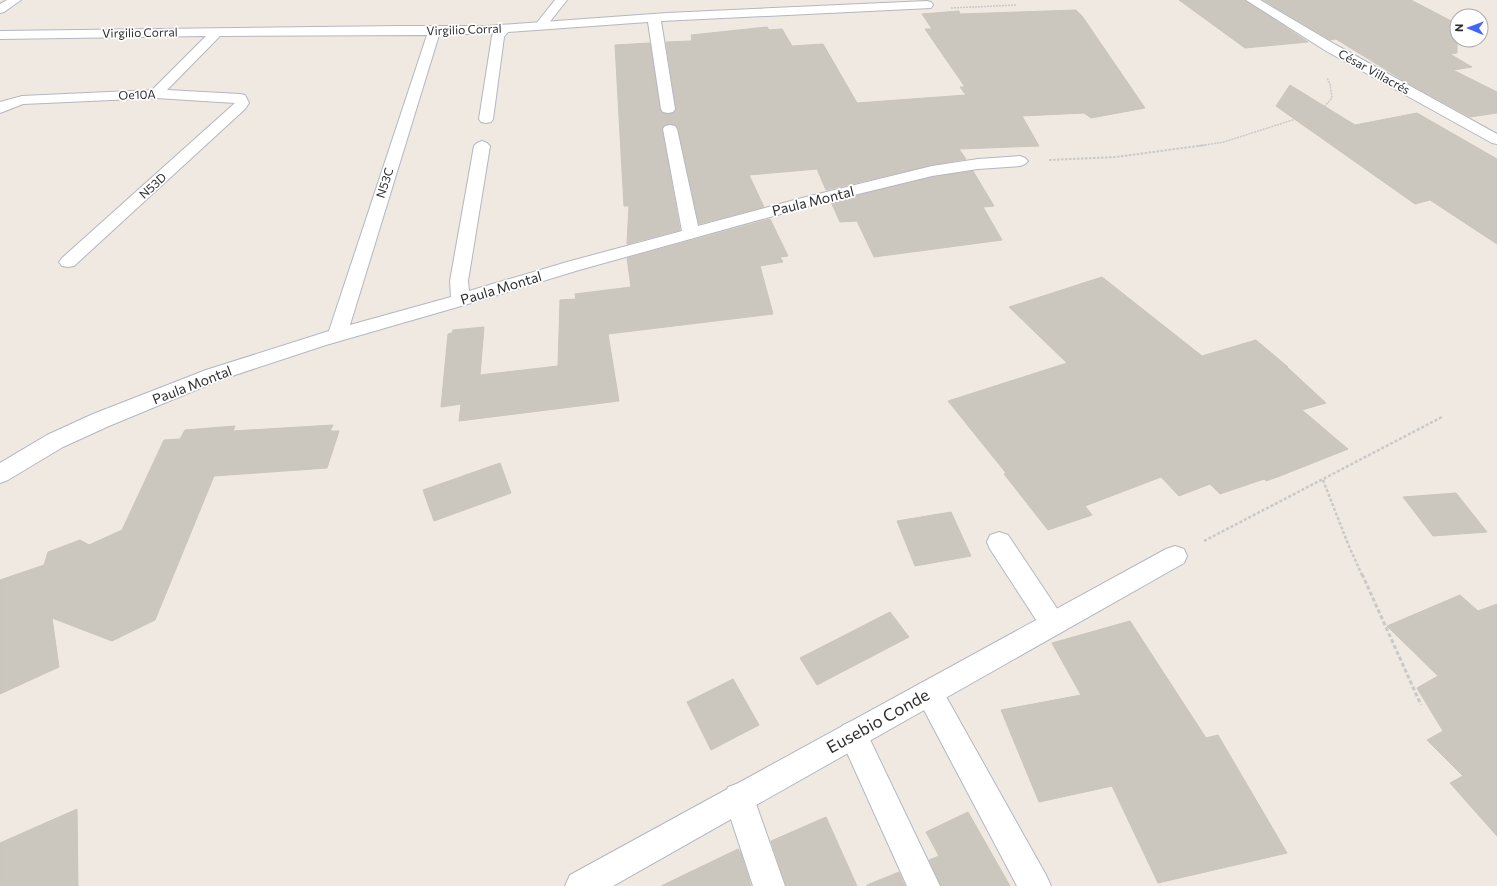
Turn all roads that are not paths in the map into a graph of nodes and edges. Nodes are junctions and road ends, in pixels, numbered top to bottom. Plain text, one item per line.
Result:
1 (15, 0) edge
2 (561, 0) edge
3 (1252, 0) edge
4 (927, 5) road end
5 (0, 9) edge
6 (654, 18) junction
7 (541, 25) junction
8 (505, 28) junction
9 (217, 32) junction
10 (434, 32) junction
11 (0, 34) edge
12 (156, 94) junction
13 (0, 109) edge
14 (238, 109) joint
15 (668, 109) dead end
16 (486, 119) dead end
17 (670, 130) dead end
18 (1497, 140) edge
19 (482, 146) dead end
20 (1020, 161) road end
21 (691, 233) junction
22 (68, 262) dead end
23 (461, 300) junction
24 (337, 335) junction
25 (0, 474) edge
26 (998, 542) dead end
27 (1175, 556) road end
28 (1053, 624) junction
29 (929, 693) junction
30 (853, 735) junction
31 (739, 798) junction
32 (581, 886) edge
33 (769, 886) edge
34 (924, 886) edge
35 (1035, 886) edge

1 - 5 street
2 - 7 street
3 - 18 street, César Villacrés
4 - 6 street, Virgilio Corral
6 - 7 street, Virgilio Corral
6 - 15 street
7 - 8 street, Virgilio Corral
8 - 10 street, Virgilio Corral
8 - 16 street
9 - 10 street, Virgilio Corral
9 - 11 street, Virgilio Corral
9 - 12 street
10 - 24 street, N53C
12 - 13 street, Oe10A
12 - 14 street, Oe10A
14 - 22 street, N53D
17 - 21 street
19 - 23 street
20 - 21 street, Paula Montal
21 - 23 street, Paula Montal
23 - 24 street, Paula Montal
24 - 25 street, Paula Montal
26 - 28 street
27 - 28 street, Eusebio Conde
28 - 29 street, Eusebio Conde
29 - 30 street, Eusebio Conde
29 - 35 street
30 - 31 street, Eusebio Conde
30 - 34 street
31 - 32 street, Eusebio Conde
31 - 33 street

